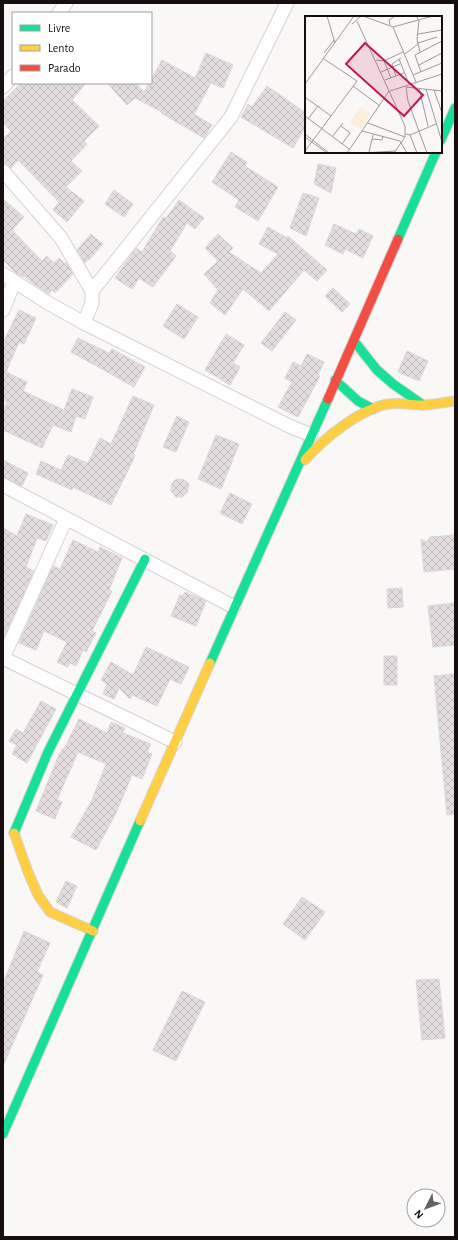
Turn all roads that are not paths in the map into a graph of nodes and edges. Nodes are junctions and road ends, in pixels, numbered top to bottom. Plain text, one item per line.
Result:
1 (66, 3) edge
2 (287, 3) edge
3 (60, 12) edge
4 (12, 77) edge
5 (3, 87) edge
6 (455, 108) edge
7 (442, 138) edge
8 (436, 153) edge
9 (3, 170) edge
10 (3, 274) edge
11 (14, 282) junction
12 (92, 291) junction
13 (3, 310) edge
14 (84, 323) junction
15 (354, 341) junction
16 (336, 380) junction
17 (455, 401) edge
18 (423, 405) junction
19 (373, 409) junction
20 (311, 435) junction
21 (294, 474) junction
22 (3, 485) edge
23 (66, 519) junction
24 (145, 559) junction
25 (234, 607) junction
26 (3, 658) edge
27 (77, 694) junction
28 (175, 742) junction
29 (8, 830) edge
30 (92, 931) junction
31 (3, 1134) edge

1 - 3 street
2 - 12 street
4 - 5 street
6 - 7 street
8 - 15 street
9 - 12 street
10 - 11 street
11 - 13 street
11 - 14 street
12 - 14 street
14 - 20 street
15 - 16 street
15 - 18 street
16 - 19 street
16 - 20 street
17 - 18 street
18 - 19 street
19 - 21 street
20 - 21 street
21 - 25 street
22 - 23 street
23 - 24 street
23 - 26 street
24 - 25 street
24 - 27 street
25 - 28 street
26 - 27 street
27 - 28 street
27 - 29 street
28 - 30 street
29 - 30 street
30 - 31 street

